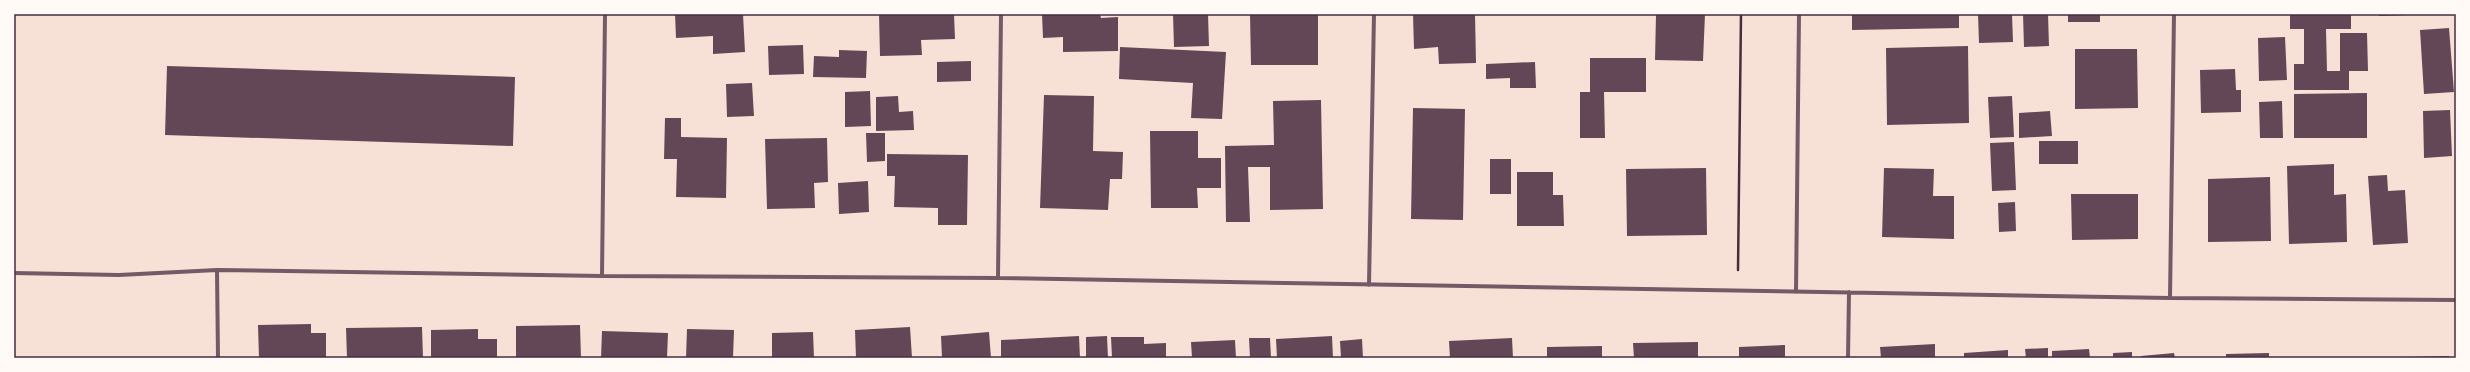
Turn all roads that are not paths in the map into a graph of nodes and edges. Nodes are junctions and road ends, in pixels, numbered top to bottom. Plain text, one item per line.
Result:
1 (605, 14) edge
2 (1001, 14) edge
3 (1374, 14) edge
4 (1799, 14) edge
5 (2174, 14) edge
6 (217, 270) junction
7 (14, 273) edge
8 (602, 276) junction
9 (998, 278) junction
10 (1369, 285) junction
11 (1796, 292) junction
12 (1849, 292) junction
13 (2170, 298) junction
14 (2456, 300) edge
15 (218, 358) edge
16 (1848, 358) edge

1 - 8 street
2 - 9 street
3 - 10 street
4 - 11 street
5 - 13 street
6 - 7 street
6 - 8 street
6 - 15 street
8 - 9 street
9 - 10 street
10 - 11 street
11 - 12 street
12 - 13 street
12 - 16 street
13 - 14 street

